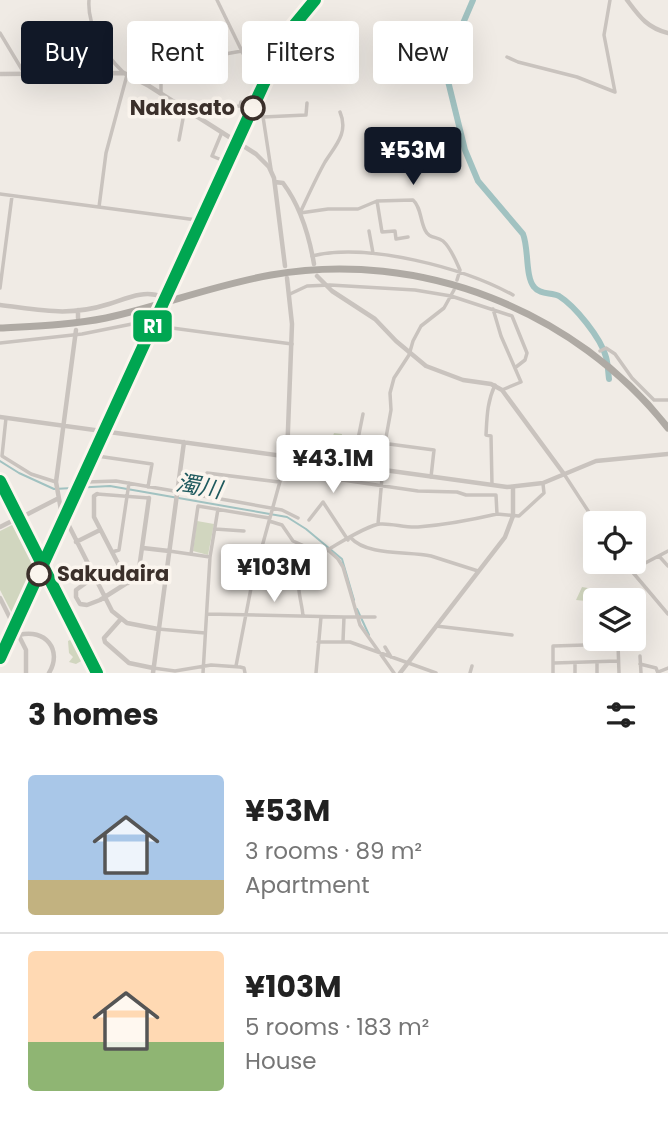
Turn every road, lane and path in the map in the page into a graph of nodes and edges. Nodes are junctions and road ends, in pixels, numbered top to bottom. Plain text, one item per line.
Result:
1 (89, 0) edge
2 (217, 0) edge
3 (610, 0) edge
4 (627, 0) edge
5 (0, 33) edge
6 (668, 34) edge
7 (242, 51) joint
8 (228, 53) edge
9 (507, 57) dead end
10 (21, 69) edge
11 (0, 74) edge
12 (21, 74) edge
13 (113, 74) edge
14 (126, 74) junction
15 (161, 84) edge
16 (258, 84) edge
17 (161, 93) junction
18 (307, 103) dead end
19 (240, 106) dead end
20 (185, 108) junction
21 (340, 112) dead end
22 (263, 117) junction
23 (200, 118) junction
24 (222, 132) junction
25 (234, 139) junction
26 (179, 140) dead end
27 (241, 144) junction
28 (224, 161) junction
29 (271, 170) junction
30 (275, 182) junction
31 (0, 194) edge
32 (12, 196) junction
33 (377, 201) junction
34 (99, 207) junction
35 (300, 213) junction
36 (197, 220) junction
37 (371, 234) dead end
38 (406, 239) dead end
39 (373, 254) junction
40 (312, 256) junction
41 (314, 264) dead end
42 (285, 266) dead end
43 (460, 273) junction
44 (317, 275) dead end
45 (287, 278) dead end
46 (457, 280) dead end
47 (325, 285) junction
48 (0, 288) edge
49 (454, 290) dead end
50 (511, 293) dead end
51 (290, 294) junction
52 (451, 296) junction
53 (162, 297) junction
54 (0, 305) edge
55 (493, 309) junction
56 (79, 310) junction
57 (78, 318) dead end
58 (148, 326) junction
59 (157, 326) junction
60 (2, 328) edge
61 (76, 332) junction
62 (0, 343) edge
63 (292, 344) junction
64 (410, 352) junction
65 (601, 352) junction
66 (516, 367) junction
67 (495, 385) junction
68 (502, 390) junction
69 (668, 400) edge
70 (363, 414) dead end
71 (3, 417) edge
72 (64, 426) junction
73 (668, 428) edge
74 (100, 430) junction
75 (108, 432) junction
76 (358, 440) junction
77 (184, 442) junction
78 (385, 443) junction
79 (668, 454) edge
80 (97, 456) junction
81 (287, 456) junction
82 (340, 464) junction
83 (383, 470) junction
84 (282, 474) junction
85 (564, 474) junction
86 (431, 477) junction
87 (280, 482) junction
88 (543, 483) junction
89 (56, 484) junction
90 (129, 484) junction
91 (494, 485) junction
92 (148, 486) junction
93 (382, 486) junction
94 (513, 487) junction
95 (128, 493) junction
96 (96, 494) joint
97 (177, 495) junction
98 (496, 495) junction
99 (204, 496) junction
100 (149, 498) joint
101 (57, 499) junction
102 (272, 508) junction
103 (218, 509) junction
104 (588, 511) edge
105 (497, 514) junction
106 (513, 516) junction
107 (22, 517) dead end
108 (269, 518) junction
109 (298, 518) dead end
110 (309, 520) dead end
111 (12, 521) dead end
112 (378, 524) junction
113 (0, 527) edge
114 (215, 529) junction
115 (100, 530) junction
116 (244, 531) dead end
117 (350, 539) junction
118 (76, 542) junction
119 (143, 548) junction
120 (330, 548) junction
121 (169, 551) junction
122 (668, 551) edge
123 (112, 552) junction
124 (320, 553) junction
125 (191, 554) junction
126 (659, 556) junction
127 (211, 557) junction
128 (646, 563) edge
129 (668, 566) edge
130 (478, 572) junction
131 (634, 574) edge
132 (94, 577) junction
133 (128, 583) junction
134 (104, 596) junction
135 (0, 598) edge
136 (207, 614) junction
137 (668, 614) edge
138 (245, 615) junction
139 (303, 616) junction
140 (359, 616) junction
141 (321, 617) junction
142 (344, 617) junction
143 (375, 617) dead end
144 (120, 620) junction
145 (436, 626) junction
146 (158, 629) junction
147 (205, 633) junction
148 (19, 635) junction
149 (512, 635) dead end
150 (343, 641) junction
151 (318, 642) junction
152 (385, 647) dead end
153 (380, 653) junction
154 (389, 656) junction
155 (640, 656) dead end
156 (618, 661) junction
157 (409, 662) junction
158 (597, 662) junction
159 (553, 663) junction
160 (575, 663) junction
161 (640, 664) junction
162 (203, 666) junction
163 (236, 666) junction
164 (472, 666) dead end
165 (668, 668) edge
166 (153, 670) edge
167 (168, 671) edge
168 (658, 672) edge
169 (26, 673) edge
170 (50, 673) edge
171 (203, 673) edge
172 (245, 673) edge
173 (316, 673) edge
174 (394, 673) edge
175 (400, 673) edge
176 (436, 673) edge
177 (470, 673) edge
178 (553, 673) edge
179 (575, 673) edge
180 (597, 673) edge
181 (619, 673) edge
182 (641, 673) edge

1 - 14 street
2 - 7 street
3 - 9 street
4 - 6 street
5 - 10 street
7 - 8 street
11 - 12 street
13 - 14 street
14 - 17 street
14 - 34 street
15 - 17 street
16 - 22 street
17 - 20 street
18 - 22 street
19 - 23 street
20 - 23 street
20 - 26 street
21 - 35 street
22 - 29 street
23 - 24 street
24 - 25 street
24 - 28 street
25 - 27 street
25 - 28 street
27 - 29 street
27 - 59 street
28 - 36 street
29 - 30 street
30 - 35 street
30 - 42 street
31 - 32 street
32 - 34 street
32 - 48 street
33 - 35 street
33 - 38 street
33 - 43 street
34 - 36 street
35 - 40 street
36 - 53 street
37 - 39 street
39 - 40 street
39 - 43 street
40 - 41 street
43 - 46 street
43 - 50 street
44 - 47 street
45 - 51 street
47 - 51 street
47 - 52 street
47 - 64 street
49 - 52 street
51 - 63 street
52 - 55 street
52 - 64 street
53 - 56 street
53 - 58 street
54 - 56 street
55 - 66 street
55 - 66 street
56 - 57 street
58 - 61 street
58 - 74 street
59 - 63 street
59 - 75 street
60 - 65 highway
61 - 62 street
61 - 72 street
63 - 81 street
64 - 67 street
64 - 78 street
65 - 69 street
65 - 73 highway
66 - 68 street
67 - 68 street
67 - 91 street
68 - 85 street
70 - 76 street
71 - 72 street
71 - 89 street
72 - 74 street
72 - 89 street
74 - 75 street
75 - 77 street
75 - 80 street
76 - 78 street
76 - 82 street
77 - 81 street
77 - 97 street
78 - 83 street
78 - 86 street
79 - 85 street
80 - 90 street
80 - 92 street
81 - 82 street
81 - 84 street
82 - 83 street
83 - 86 street
83 - 93 street
84 - 87 street
84 - 93 street
85 - 88 street
85 - 104 street
86 - 91 street
87 - 99 street
87 - 102 street
88 - 94 street
88 - 106 street
89 - 101 street
90 - 92 street
90 - 95 street
91 - 94 street
91 - 98 street
92 - 97 street
93 - 98 street
93 - 112 street
94 - 106 street
95 - 96 street
95 - 100 street
95 - 123 street
96 - 115 street
97 - 99 street
97 - 121 street
98 - 105 street
99 - 102 street
100 - 119 street
101 - 107 street
101 - 118 street
102 - 108 street
102 - 109 street
103 - 108 street
103 - 114 street
103 - 125 street
105 - 106 street
105 - 112 street
106 - 130 street
108 - 124 street
108 - 138 street
110 - 117 street
111 - 113 street
112 - 117 street
114 - 116 street
114 - 127 street
115 - 118 street
115 - 123 street
117 - 120 street
117 - 130 street
118 - 132 street
119 - 121 street
119 - 133 street
120 - 124 street
120 - 140 street
121 - 125 street
121 - 146 street
122 - 126 street
123 - 133 street
124 - 139 street
125 - 127 street
126 - 128 street
126 - 129 street
127 - 136 street
130 - 145 street
131 - 137 street
132 - 134 street
132 - 134 street
133 - 134 street
134 - 144 street
135 - 148 street
136 - 138 street
136 - 147 street
138 - 139 street
138 - 163 street
139 - 141 street
140 - 142 street
140 - 143 street
140 - 153 street
141 - 142 street
141 - 151 street
142 - 150 street
144 - 146 street
144 - 166 street
145 - 149 street
145 - 157 street
146 - 147 street
146 - 166 street
147 - 162 street
148 - 169 street
148 - 170 street
150 - 151 street
150 - 153 street
151 - 173 street
152 - 154 street
153 - 154 street
153 - 174 street
154 - 157 street
155 - 161 street
156 - 158 street
156 - 159 street
156 - 181 street
157 - 175 street
157 - 176 street
158 - 160 street
158 - 180 street
159 - 160 street
159 - 178 street
160 - 179 street
161 - 168 street
161 - 182 street
162 - 163 street
162 - 167 street
162 - 171 street
163 - 172 street
164 - 177 street
165 - 168 street
166 - 167 street

